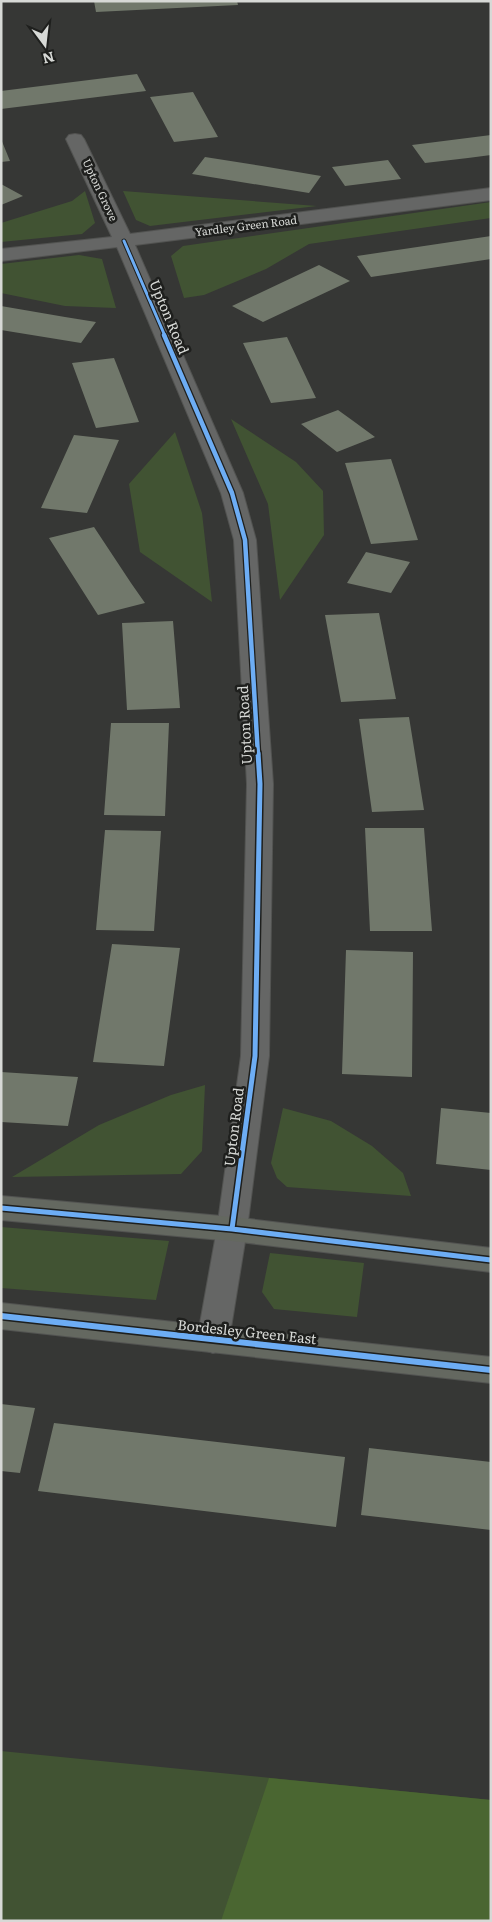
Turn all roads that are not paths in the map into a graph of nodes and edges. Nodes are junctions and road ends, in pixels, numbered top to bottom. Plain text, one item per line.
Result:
1 (75, 139) dead end
2 (491, 194) edge
3 (124, 242) junction
4 (1, 255) edge
5 (1, 1208) edge
6 (232, 1229) junction
7 (491, 1260) edge
8 (1, 1316) edge
9 (213, 1340) junction
10 (491, 1370) edge

1 - 3 street, Upton Grove
2 - 3 street, Yardley Green Road
3 - 4 street, Yardley Green Road
3 - 6 street, Upton Road
5 - 6 main road
6 - 7 main road
6 - 9 street, Upton Road
8 - 9 main road, Bordesley Green East
9 - 10 main road, Bordesley Green East

